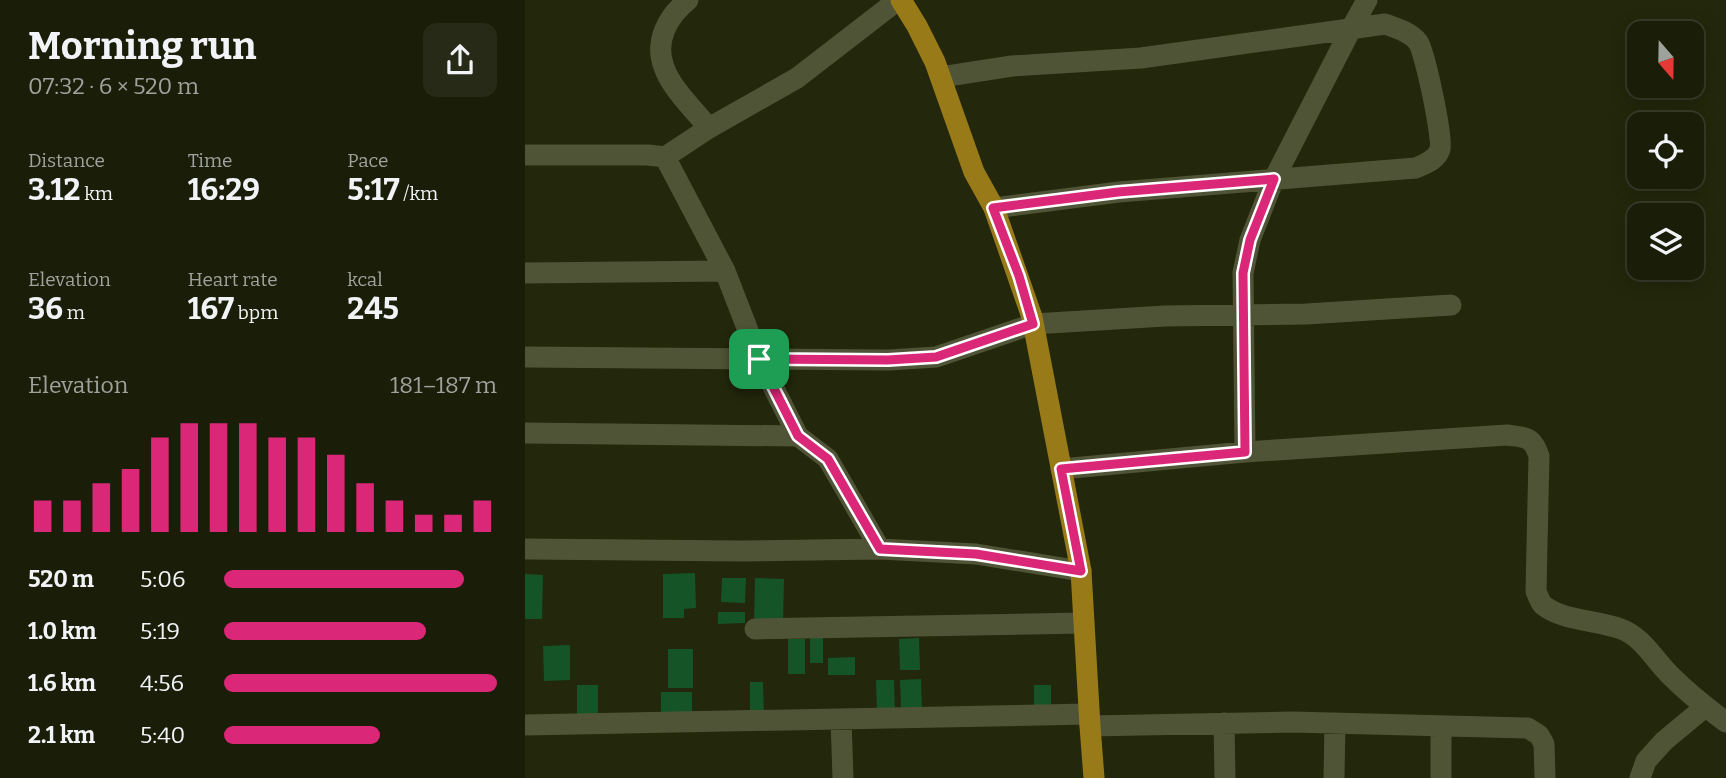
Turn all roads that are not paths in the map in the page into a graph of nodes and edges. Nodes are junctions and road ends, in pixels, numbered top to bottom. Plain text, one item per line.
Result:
1 (688, 0) edge
2 (899, 0) edge
3 (1367, 0) edge
4 (1350, 29) junction
5 (941, 77) junction
6 (709, 128) junction
7 (525, 155) edge
8 (665, 157) junction
9 (1274, 179) junction
10 (993, 208) junction
11 (725, 271) junction
12 (525, 273) edge
13 (1451, 305) dead end
14 (1244, 315) junction
15 (1033, 324) junction
16 (525, 357) edge
17 (759, 359) junction
18 (525, 433) edge
19 (798, 436) junction
20 (1245, 452) junction
21 (1061, 469) junction
22 (525, 549) edge
23 (880, 549) junction
24 (1081, 571) junction
25 (1084, 622) junction
26 (755, 629) dead end
27 (1705, 707) junction
28 (841, 719) junction
29 (1089, 720) junction
30 (1726, 722) edge
31 (1224, 723) junction
32 (1335, 723) junction
33 (525, 725) edge
34 (1441, 726) junction
35 (843, 778) edge
36 (1094, 778) edge
37 (1225, 778) edge
38 (1334, 778) edge
39 (1441, 778) edge
40 (1545, 778) edge
41 (1640, 778) edge

1 - 6 street
2 - 5 main road
2 - 6 street
3 - 4 street
4 - 5 street
4 - 9 street
4 - 9 street
5 - 10 main road
6 - 8 street
7 - 8 street
8 - 11 street
9 - 10 street
9 - 14 street
10 - 15 main road
11 - 12 street
11 - 17 street
13 - 14 street
14 - 15 street
14 - 20 street
15 - 17 street
15 - 21 main road
16 - 17 street
17 - 19 street
18 - 19 street
19 - 23 street
20 - 21 street
20 - 27 street
21 - 24 main road
22 - 23 street
23 - 24 street
24 - 25 main road
25 - 26 street
25 - 29 main road
27 - 30 street
27 - 41 street
28 - 29 street
28 - 33 street
28 - 35 street
29 - 31 street
29 - 36 main road
31 - 32 street
31 - 37 street
32 - 34 street
32 - 38 street
34 - 39 street
34 - 40 street

